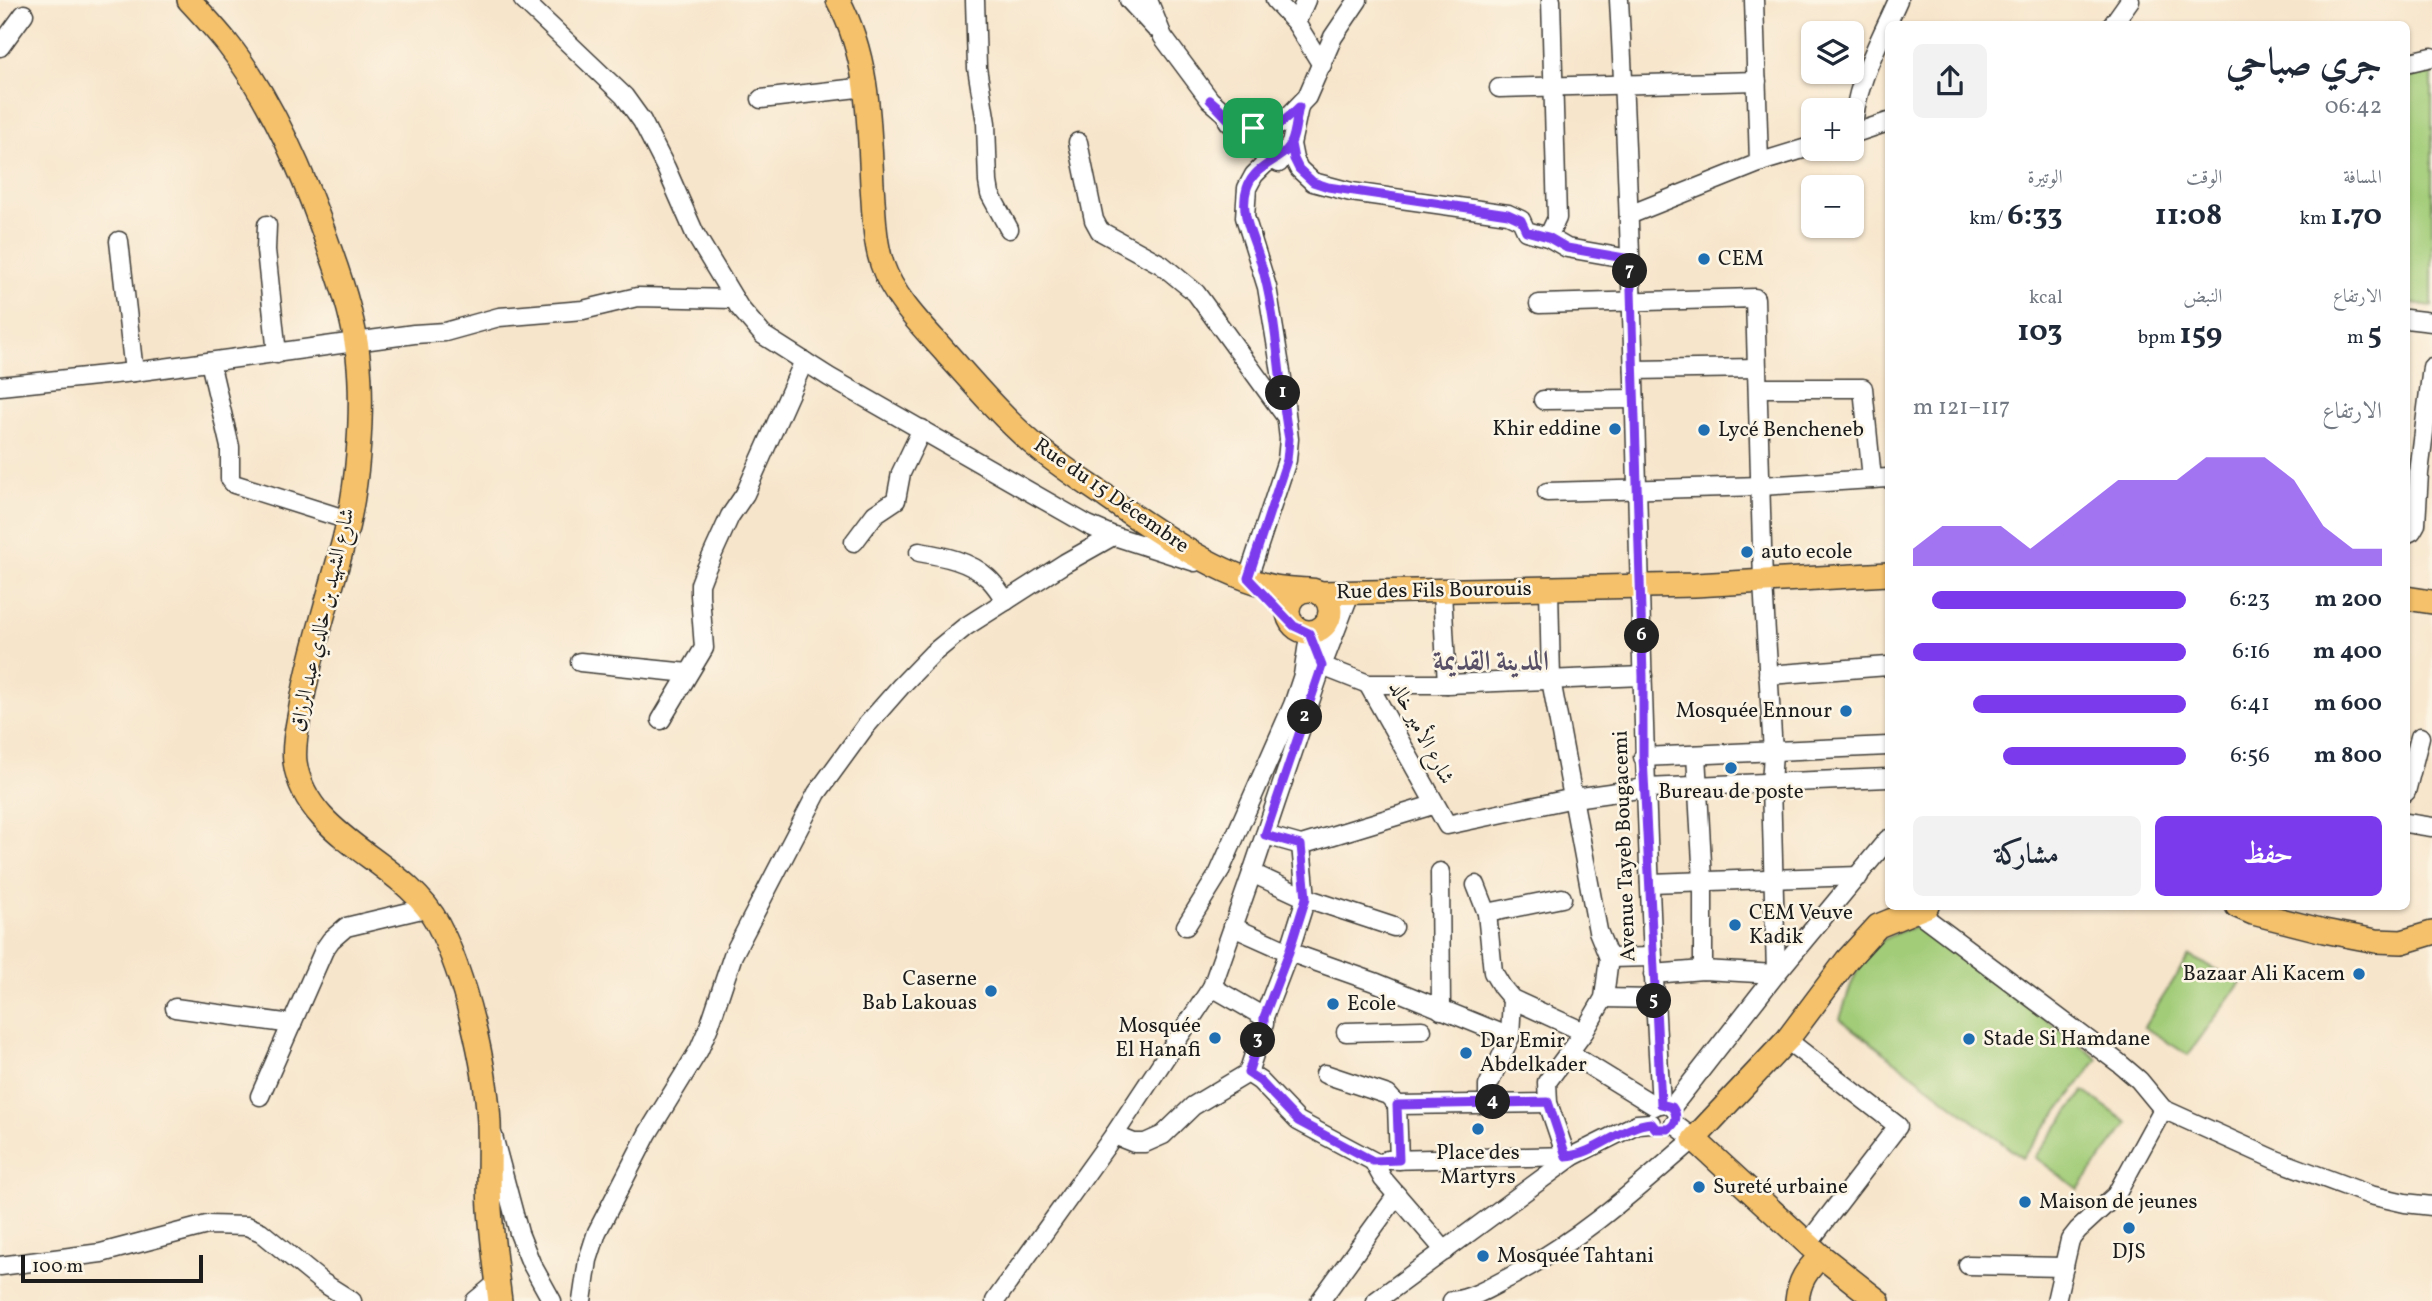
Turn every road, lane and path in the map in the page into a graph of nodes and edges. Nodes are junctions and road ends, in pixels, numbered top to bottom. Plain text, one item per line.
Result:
1 (189, 0) edge
2 (523, 0) edge
3 (838, 0) edge
4 (975, 0) edge
5 (1129, 0) edge
6 (1148, 0) edge
7 (1275, 0) edge
8 (1306, 0) edge
9 (1359, 0) edge
10 (1550, 0) edge
11 (1619, 0) edge
12 (1754, 0) edge
13 (1898, 0) edge
14 (2130, 0) edge
15 (24, 14) dead end
16 (1889, 21) edge
17 (2115, 21) edge
18 (1296, 23) junction
19 (1885, 29) edge
20 (1163, 37) junction
21 (0, 47) edge
22 (2432, 57) edge
23 (2410, 63) edge
24 (1322, 65) junction
25 (1757, 81) junction
26 (866, 86) junction
27 (1624, 86) junction
28 (1554, 87) junction
29 (1500, 88) dead end
30 (1858, 98) edge
31 (761, 99) dead end
32 (1210, 100) junction
33 (1299, 107) junction
34 (1885, 123) edge
35 (1864, 129) edge
36 (1078, 142) dead end
37 (1291, 144) junction
38 (1801, 150) edge
39 (1272, 159) junction
40 (1759, 163) junction
41 (1313, 182) junction
42 (1629, 215) junction
43 (267, 225) dead end
44 (1009, 229) dead end
45 (1548, 237) junction
46 (119, 241) dead end
47 (1630, 259) junction
48 (734, 299) junction
49 (1632, 301) junction
50 (1539, 304) dead end
51 (2410, 319) edge
52 (2432, 322) edge
53 (356, 343) junction
54 (277, 354) junction
55 (804, 361) junction
56 (210, 362) junction
57 (2432, 367) edge
58 (1757, 368) junction
59 (1634, 370) junction
60 (134, 372) junction
61 (0, 386) edge
62 (1758, 388) junction
63 (1635, 398) junction
64 (1544, 400) dead end
65 (1285, 415) junction
66 (922, 429) junction
67 (2412, 472) edge
68 (1880, 479) edge
69 (1762, 486) junction
70 (1638, 490) junction
71 (1547, 492) dead end
72 (348, 520) junction
73 (2410, 532) edge
74 (1113, 536) junction
75 (854, 542) dead end
76 (919, 552) dead end
77 (1885, 574) edge
78 (1248, 578) junction
79 (1763, 582) junction
80 (1640, 585) junction
81 (1549, 588) junction
82 (1313, 592) junction
83 (1442, 592) junction
84 (1350, 593) junction
85 (2410, 599) edge
86 (1006, 601) junction
87 (2432, 602) edge
88 (1300, 627) junction
89 (580, 662) dead end
90 (1322, 666) junction
91 (1885, 666) edge
92 (688, 673) junction
93 (1768, 675) junction
94 (1643, 676) junction
95 (1551, 680) junction
96 (1368, 684) junction
97 (1447, 684) junction
98 (661, 720) dead end
99 (2420, 737) dead end
100 (1885, 746) edge
101 (1773, 753) junction
102 (1696, 755) junction
103 (1643, 757) junction
104 (2410, 776) edge
105 (1885, 778) edge
106 (1770, 784) junction
107 (1698, 787) junction
108 (1646, 788) junction
109 (1574, 799) junction
110 (1433, 804) junction
111 (2410, 824) edge
112 (2432, 827) edge
113 (1265, 835) junction
114 (1885, 843) edge
115 (1301, 845) junction
116 (1440, 872) dead end
117 (1252, 873) junction
118 (1859, 876) junction
119 (1773, 880) junction
120 (1703, 881) junction
121 (1650, 883) junction
122 (1476, 885) dead end
123 (1306, 898) junction
124 (1562, 898) dead end
125 (426, 908) junction
126 (1915, 910) edge
127 (1923, 910) edge
128 (2246, 910) edge
129 (1487, 913) junction
130 (1186, 926) dead end
131 (1233, 927) junction
132 (1394, 927) dead end
133 (2430, 936) edge
134 (1289, 952) junction
135 (1609, 958) junction
136 (1652, 965) junction
137 (1703, 970) junction
138 (1776, 974) junction
139 (1212, 987) junction
140 (1604, 998) junction
141 (1513, 999) junction
142 (1654, 999) junction
143 (175, 1008) dead end
144 (1441, 1010) junction
145 (1264, 1017) junction
146 (292, 1024) junction
147 (1422, 1030) dead end
148 (1346, 1032) dead end
149 (1584, 1032) junction
150 (1510, 1037) junction
151 (1787, 1040) junction
152 (1569, 1053) junction
153 (1248, 1073) junction
154 (1325, 1074) dead end
155 (260, 1096) dead end
156 (1488, 1102) junction
157 (1548, 1102) junction
158 (1397, 1105) junction
159 (2163, 1109) junction
160 (1662, 1113) junction
161 (489, 1122) junction
162 (1114, 1135) junction
163 (1694, 1139) junction
164 (1569, 1156) junction
165 (1399, 1160) junction
166 (1373, 1161) junction
167 (1397, 1195) junction
168 (2432, 1206) edge
169 (1814, 1249) junction
170 (1446, 1251) junction
171 (1968, 1265) dead end
172 (0, 1266) edge
173 (2064, 1267) junction
174 (499, 1291) edge
175 (352, 1301) edge
176 (475, 1301) edge
177 (552, 1301) edge
178 (582, 1301) edge
179 (995, 1301) edge
180 (1320, 1301) edge
181 (1377, 1301) edge
182 (1452, 1301) edge
183 (1797, 1301) edge
184 (1878, 1301) edge
185 (2056, 1301) edge

1 - 53 main road, شارع الشهيد بن خالدي عبد الرزاق
2 - 48 street
3 - 26 main road, Rue du 15 Décembre
4 - 44 street
5 - 20 street
6 - 20 street
7 - 18 street
8 - 18 street
9 - 24 street
10 - 28 street
11 - 27 street, Avenue Tayeb Bougacemi
12 - 25 street
13 - 16 street
14 - 17 street
15 - 21 street
18 - 24 street
19 - 30 street
20 - 32 street
22 - 23 street
24 - 33 street
25 - 27 street
25 - 40 street
26 - 31 street
26 - 78 main road, Rue du 15 Décembre
27 - 28 street
27 - 42 street, Avenue Tayeb Bougacemi
28 - 29 street
28 - 45 street
32 - 33 street
32 - 39 street
33 - 37 street
34 - 35 street
36 - 65 street
37 - 39 street
37 - 41 street
38 - 40 street
39 - 41 street
39 - 65 street
40 - 42 street
41 - 45 street
42 - 47 street, Avenue Tayeb Bougacemi
43 - 54 street
45 - 47 street
46 - 60 street
47 - 49 street, Avenue Tayeb Bougacemi
48 - 53 street
48 - 55 street
49 - 50 street
49 - 58 street
49 - 59 street, Avenue Tayeb Bougacemi
51 - 52 street
53 - 54 street
53 - 72 main road, شارع الشهيد بن خالدي عبد الرزاق
54 - 56 street
55 - 66 street
55 - 92 street
56 - 60 street
56 - 72 street
57 - 67 street
58 - 59 street
58 - 62 street
59 - 63 street, Avenue Tayeb Bougacemi
60 - 61 street
62 - 68 street
62 - 69 street
63 - 64 street
63 - 70 street, Avenue Tayeb Bougacemi
65 - 78 street
66 - 74 street
66 - 75 street
67 - 73 street
68 - 69 street
69 - 70 street
69 - 79 street
70 - 71 street
70 - 80 street, Avenue Tayeb Bougacemi
72 - 125 main road, شارع الشهيد بن خالدي عبد الرزاق
74 - 78 street
74 - 86 street
76 - 86 street
77 - 79 main road, Rue des Fils Bourouis
78 - 82 main road, Rue du 15 Décembre
78 - 88 main road
79 - 80 main road, Rue des Fils Bourouis
79 - 93 street
80 - 81 main road, Rue des Fils Bourouis
80 - 94 street, Avenue Tayeb Bougacemi
81 - 83 main road, Rue des Fils Bourouis
81 - 95 street
82 - 84 main road, Rue des Fils Bourouis
82 - 88 main road
82 - 88 main road
83 - 84 main road, Rue des Fils Bourouis
83 - 97 street
84 - 90 street
85 - 87 main road
86 - 178 street
88 - 90 street
88 - 130 street
89 - 92 street
90 - 96 street
90 - 113 street
91 - 93 street
92 - 98 street
93 - 101 street
94 - 95 street
94 - 103 street, Avenue Tayeb Bougacemi
95 - 97 street
95 - 109 street
96 - 97 street
96 - 110 street, شارع الأمير خالد
99 - 104 street
100 - 101 street
101 - 102 street
101 - 106 street
102 - 103 street
102 - 107 street
103 - 108 street, Avenue Tayeb Bougacemi
105 - 106 street
106 - 107 street
106 - 119 street
107 - 108 street
107 - 120 street
108 - 109 street
108 - 121 street, Avenue Tayeb Bougacemi
109 - 110 street
109 - 135 street
110 - 115 street
111 - 112 street
113 - 115 street
113 - 117 street
114 - 118 street
115 - 123 street
116 - 144 street
117 - 123 street
117 - 131 street
118 - 119 street
118 - 138 street
119 - 120 street
119 - 138 street
120 - 121 street
120 - 137 street
121 - 136 street, Avenue Tayeb Bougacemi
122 - 129 street
123 - 132 street
123 - 134 street
124 - 129 street
125 - 146 street
125 - 161 main road, شارع الشهيد بن خالدي عبد الرزاق
126 - 151 main road
127 - 159 street
128 - 133 main road
129 - 141 street
131 - 134 street
131 - 139 street
134 - 144 street
134 - 145 street
135 - 136 street
135 - 140 street
136 - 137 street
136 - 142 street, Avenue Tayeb Bougacemi
137 - 138 street
138 - 160 street
139 - 145 street
139 - 162 street
140 - 142 street
140 - 149 street
141 - 149 street
141 - 150 street
142 - 160 street, Avenue Tayeb Bougacemi
143 - 146 street
144 - 150 street
145 - 153 street
146 - 155 street
147 - 148 street
149 - 152 street
150 - 156 street
151 - 163 main road
151 - 169 street
152 - 157 street
152 - 160 street
153 - 162 street
153 - 166 street
154 - 158 street
156 - 157 street
156 - 158 street
157 - 164 street
158 - 165 street
159 - 168 street
159 - 173 street
160 - 163 street
160 - 164 street
161 - 174 main road, شارع الشهيد بن خالدي عبد الرزاق
161 - 177 street
162 - 179 street
163 - 169 main road
163 - 182 street
164 - 165 street
164 - 170 street
165 - 166 street
166 - 167 street
167 - 170 street
167 - 180 street
169 - 183 main road
169 - 184 main road
170 - 181 street
171 - 173 street
172 - 175 street
173 - 185 street
174 - 176 street

